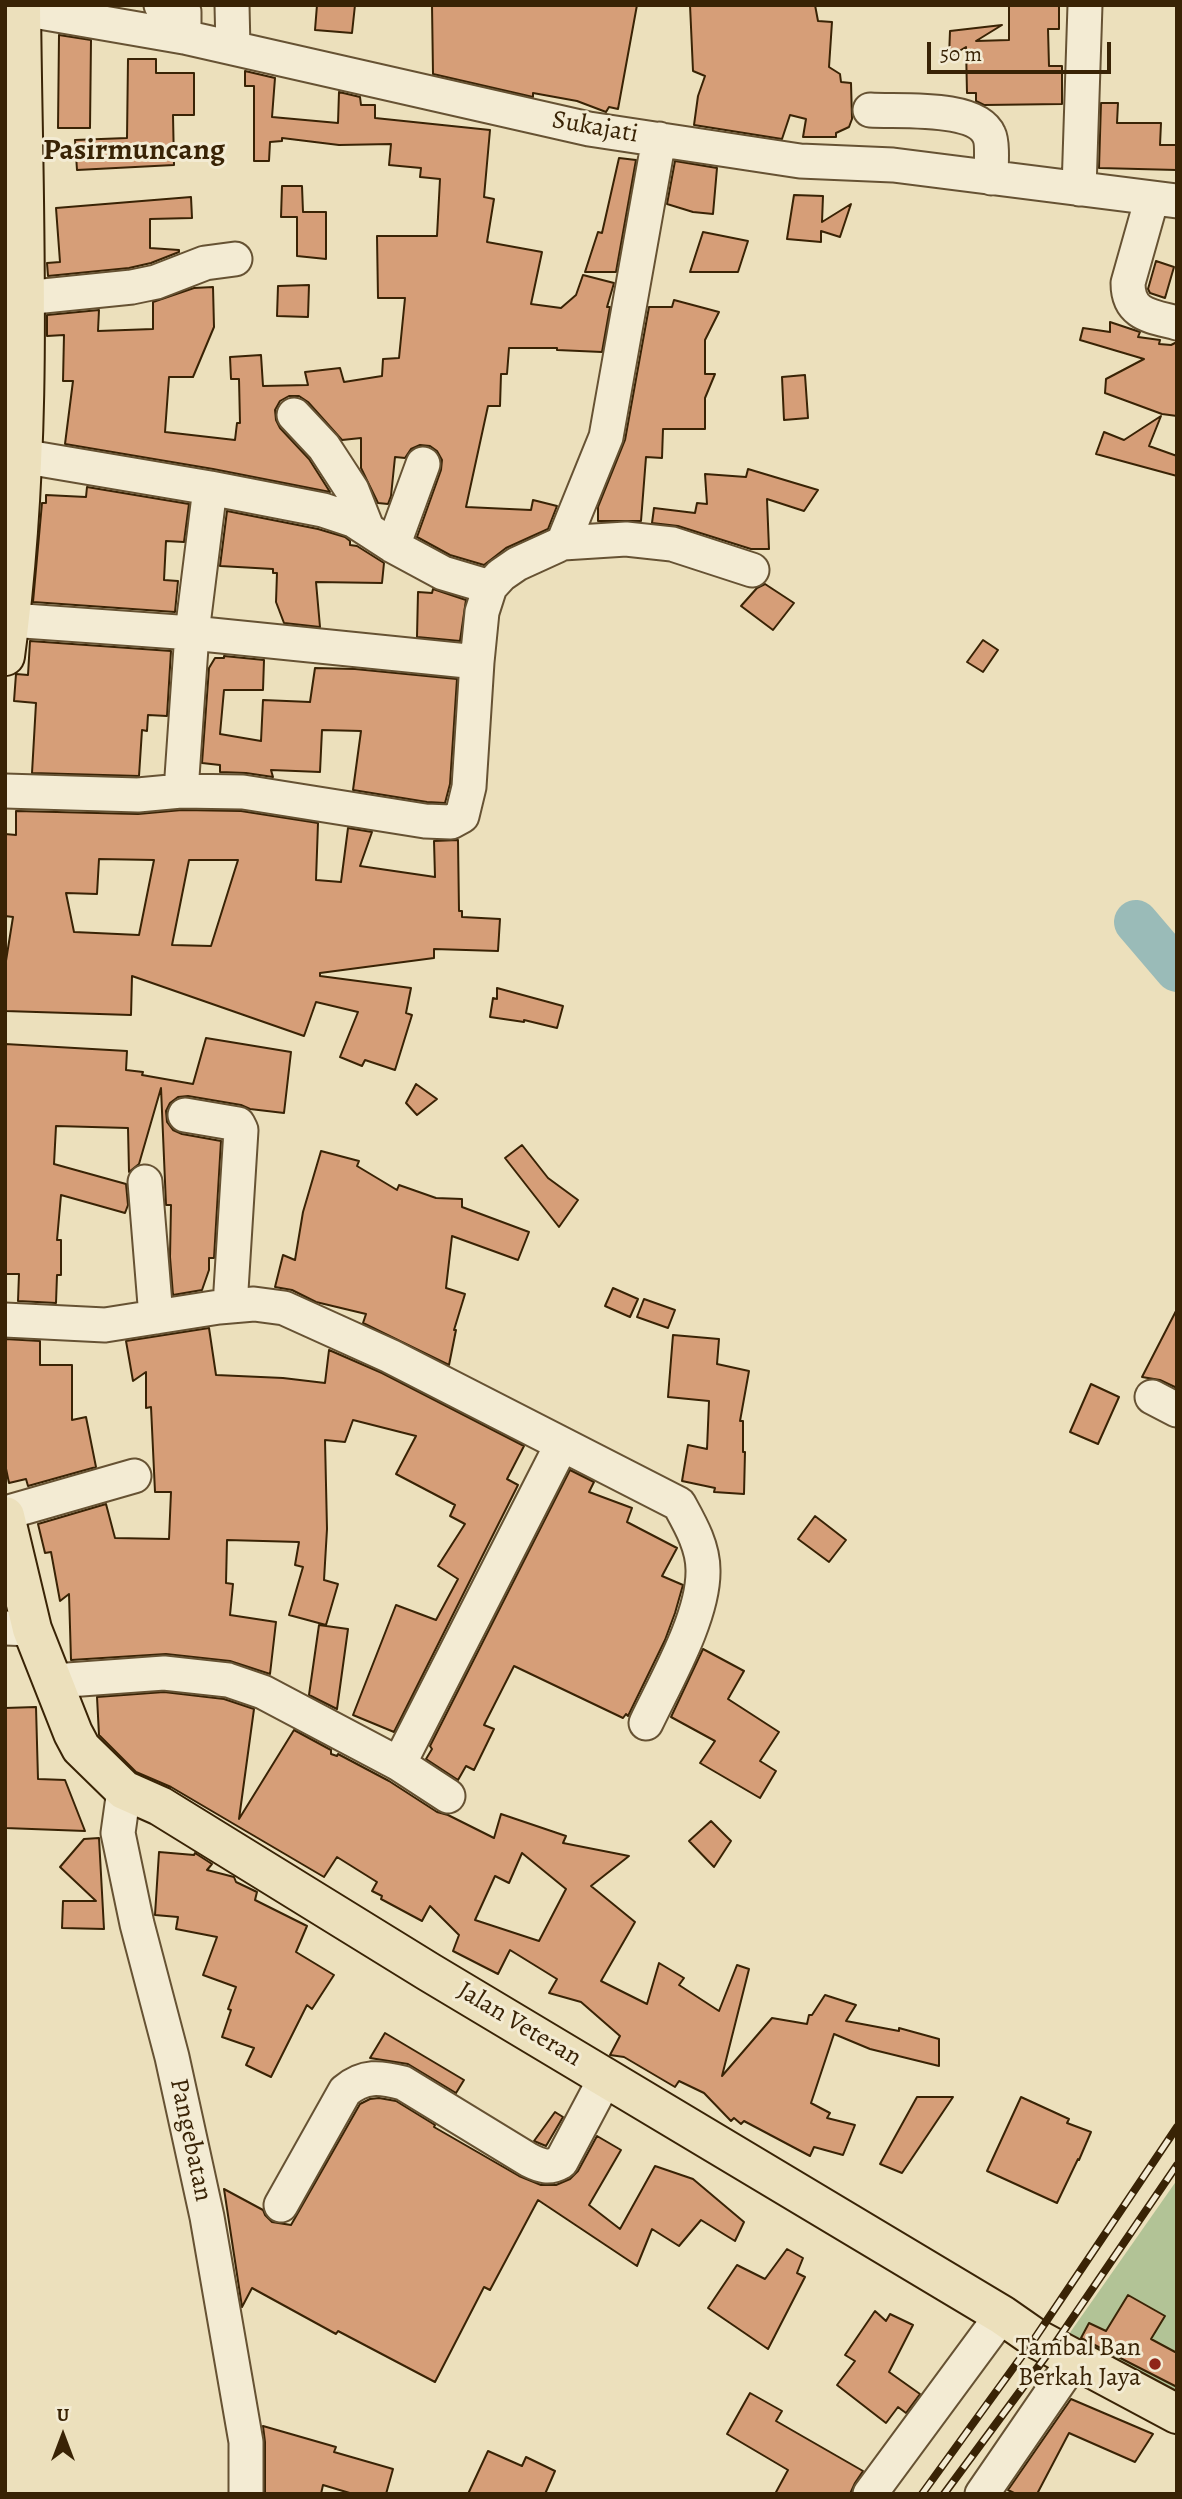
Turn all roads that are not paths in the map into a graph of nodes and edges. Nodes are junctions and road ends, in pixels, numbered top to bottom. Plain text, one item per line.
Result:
1 (161, 5) edge
2 (232, 5) edge
3 (1085, 5) edge
4 (16, 6) edge
5 (184, 37) junction
6 (233, 48) junction
7 (870, 110) dead end
8 (659, 139) junction
9 (991, 178) junction
10 (1079, 189) junction
11 (1164, 199) edge
12 (235, 259) dead end
13 (19, 309) edge
14 (1177, 323) edge
15 (294, 415) dead end
16 (21, 456) junction
17 (423, 464) dead end
18 (210, 488) junction
19 (11, 528) edge
20 (380, 537) junction
21 (563, 542) junction
22 (752, 570) dead end
23 (490, 587) junction
24 (192, 633) junction
25 (8, 638) edge
26 (477, 662) junction
27 (5, 791) edge
28 (181, 791) junction
29 (185, 1115) dead end
30 (145, 1182) dead end
31 (230, 1306) junction
32 (156, 1317) junction
33 (5, 1320) edge
34 (562, 1444) junction
35 (134, 1476) dead end
36 (5, 1515) edge
37 (19, 1628) edge
38 (54, 1681) junction
39 (646, 1723) dead end
40 (399, 1763) junction
41 (124, 1790) junction
42 (448, 1796) dead end
43 (607, 2077) junction
44 (281, 2205) dead end
45 (1002, 2315) junction
46 (1074, 2360) junction
47 (1177, 2414) edge
48 (246, 2494) edge
49 (870, 2494) edge
50 (982, 2494) edge

1 - 5 street
2 - 6 street
3 - 10 street
4 - 5 street, Sukajati
4 - 13 highway
5 - 6 street, Sukajati
6 - 8 street, Sukajati
7 - 9 street
8 - 9 street, Sukajati
8 - 21 street
9 - 10 street, Sukajati
10 - 11 street, Sukajati
11 - 14 street
12 - 13 street
13 - 16 highway
15 - 20 street
16 - 18 street
16 - 19 highway
17 - 20 street
18 - 20 street
18 - 24 street
19 - 25 highway
20 - 23 street
21 - 22 street
21 - 23 street
23 - 26 street
24 - 25 street
24 - 26 street
24 - 28 street
26 - 28 street
27 - 28 street
29 - 31 street
30 - 32 street
31 - 32 street
31 - 34 street
32 - 33 street
34 - 39 street
34 - 40 street
35 - 36 street
36 - 37 highway, Jalan Veteran
37 - 38 highway, Jalan Veteran
38 - 40 street
38 - 41 highway, Jalan Veteran
40 - 42 street
41 - 43 highway, Jalan Veteran
41 - 48 street, Pangebatan
43 - 44 street
43 - 45 highway, Jalan Veteran
45 - 46 highway, Jalan Veteran
45 - 49 street
46 - 47 highway, Jalan Veteran
46 - 50 street

